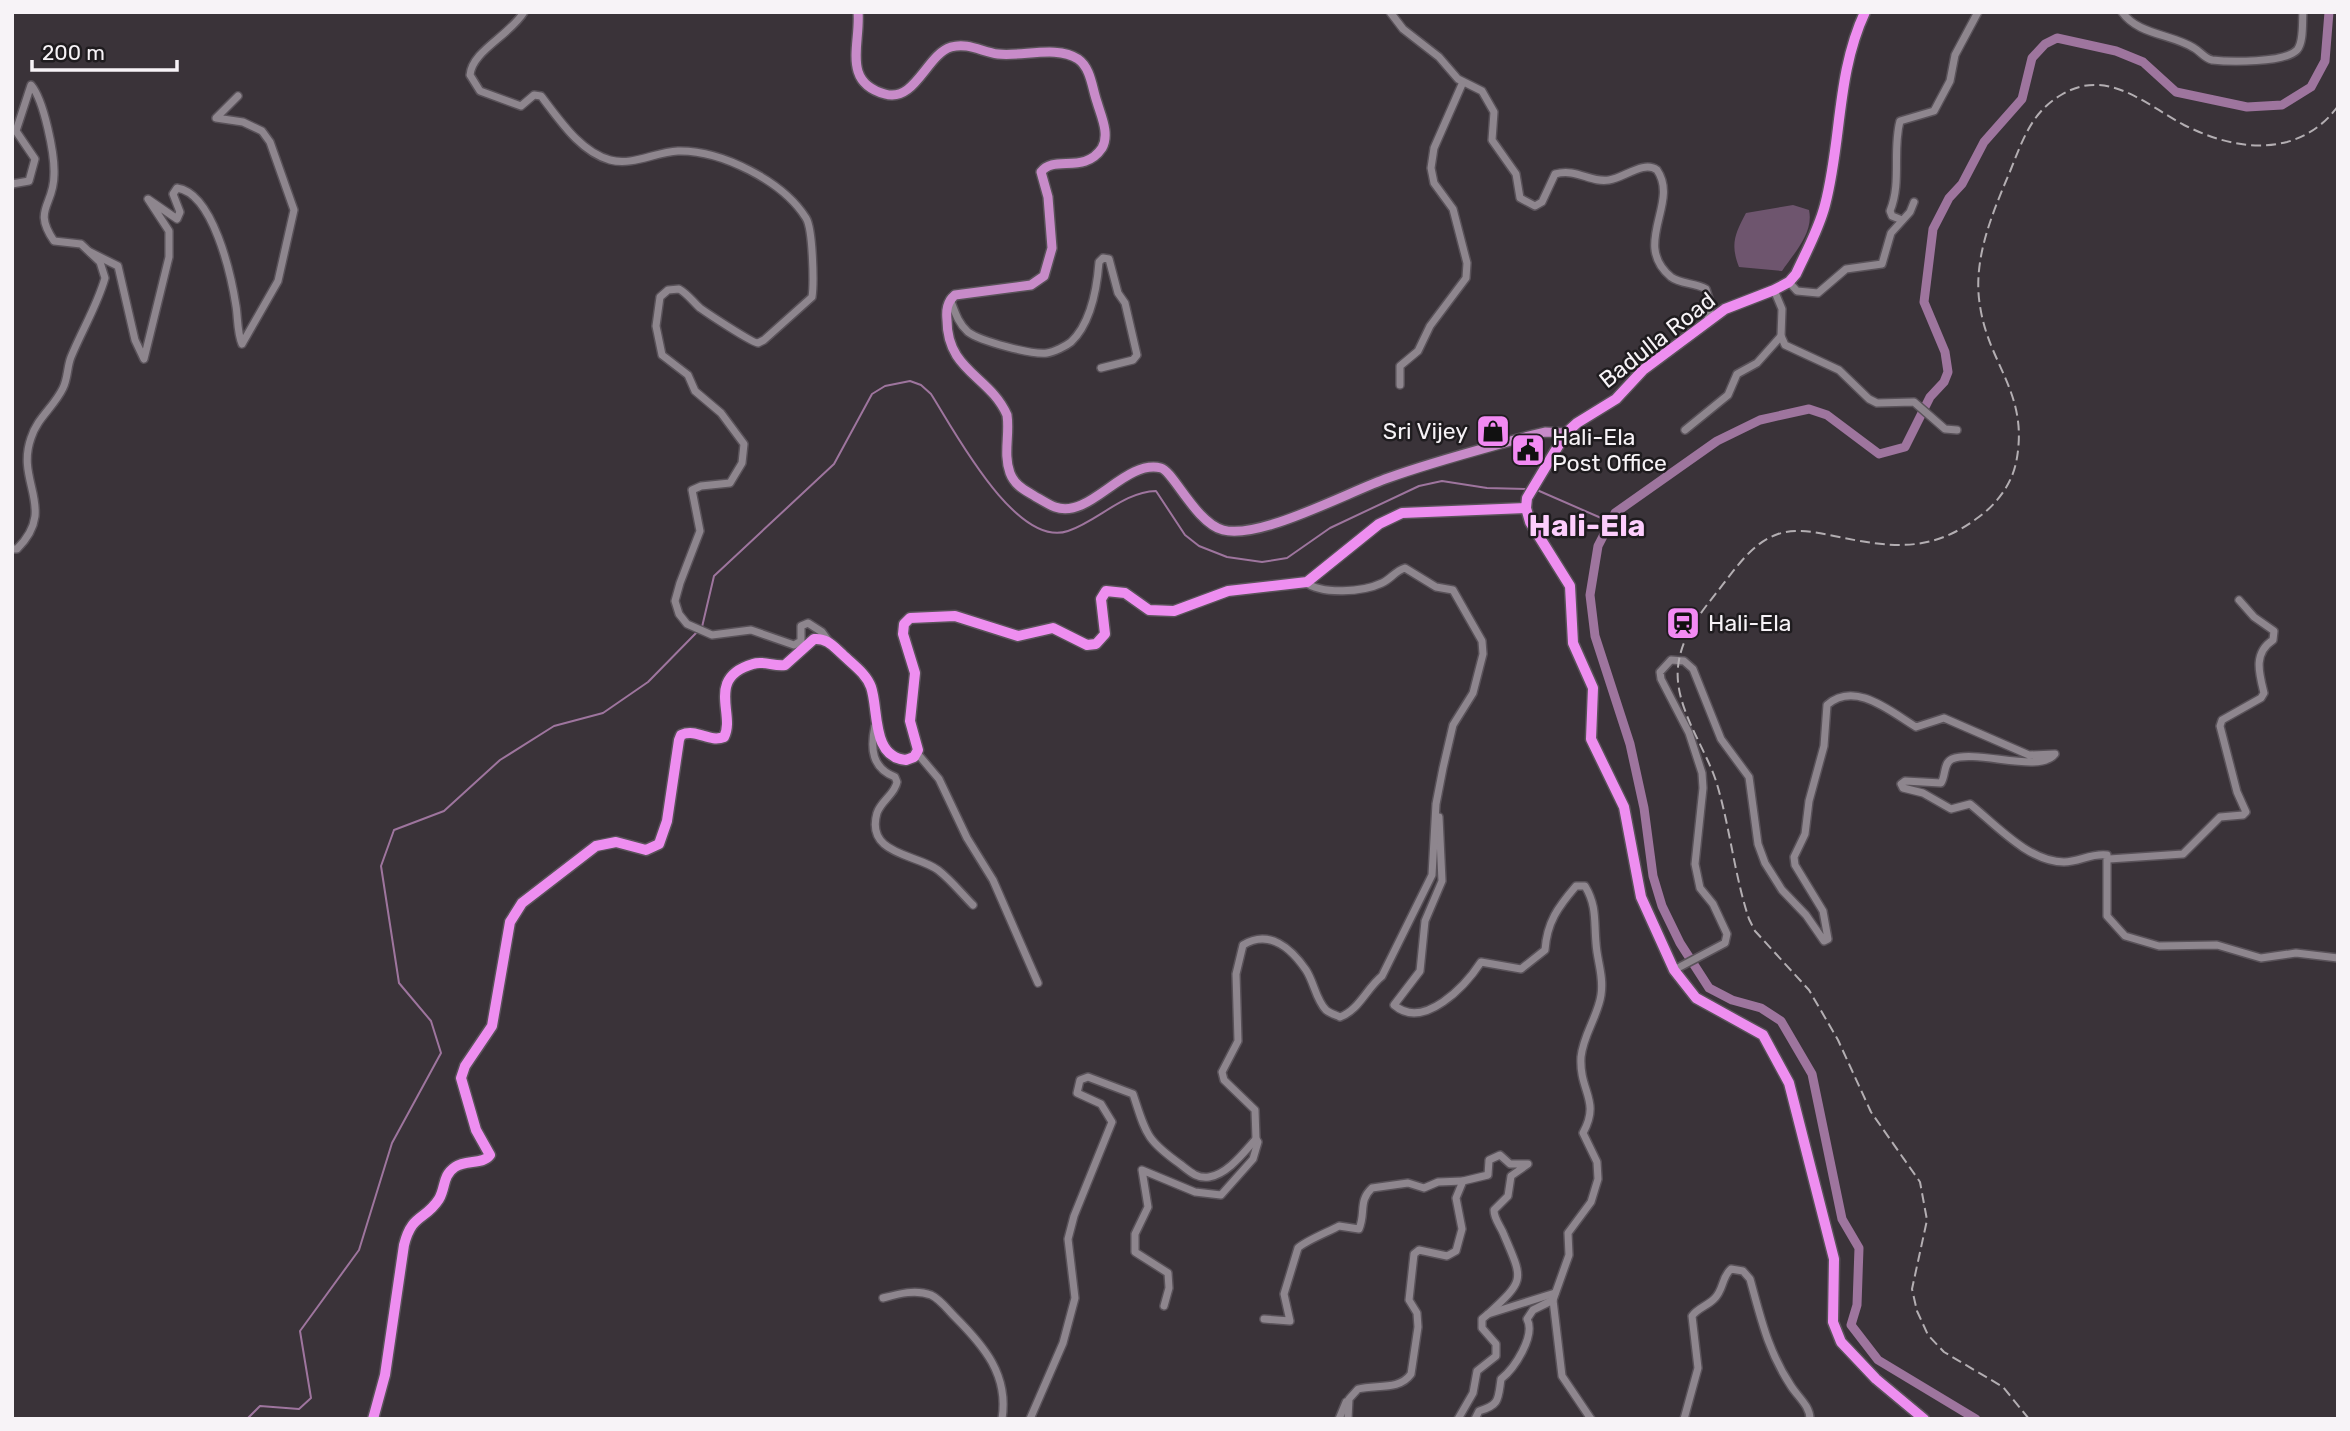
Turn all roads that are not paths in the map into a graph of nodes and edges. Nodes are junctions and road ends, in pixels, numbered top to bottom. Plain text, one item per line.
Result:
1 (524, 12) edge
2 (858, 12) edge
3 (1390, 12) edge
4 (1866, 12) edge
5 (1978, 12) edge
6 (2122, 12) edge
7 (2303, 12) edge
8 (1463, 82) junction
9 (238, 96) dead end
10 (12, 184) edge
11 (1914, 202) dead end
12 (1902, 220) junction
13 (90, 252) junction
14 (1789, 282) junction
15 (1774, 290) junction
16 (950, 299) junction
17 (1707, 323) junction
18 (1781, 336) junction
19 (1101, 368) dead end
20 (1400, 384) dead end
21 (1685, 430) dead end
22 (1956, 430) dead end
23 (1566, 433) junction
24 (1527, 503) junction
25 (12, 549) edge
26 (1305, 582) junction
27 (2239, 600) dead end
28 (831, 643) junction
29 (875, 726) junction
30 (917, 753) junction
31 (1436, 804) junction
32 (2109, 859) junction
33 (973, 905) dead end
34 (2338, 958) edge
35 (1674, 970) junction
36 (1038, 983) dead end
37 (1256, 1139) junction
38 (1463, 1181) junction
39 (1554, 1297) junction
40 (883, 1298) dead end
41 (1164, 1306) dead end
42 (1488, 1314) junction
43 (1264, 1319) dead end
44 (1349, 1399) junction
45 (373, 1419) edge
46 (1002, 1419) edge
47 (1030, 1419) edge
48 (1339, 1419) edge
49 (1348, 1419) edge
50 (1458, 1419) edge
51 (1475, 1419) edge
52 (1591, 1419) edge
53 (1684, 1419) edge
54 (1810, 1419) edge
55 (1924, 1419) edge

1 - 28 street
2 - 16 main road
3 - 8 street
4 - 14 highway
5 - 12 street
6 - 7 street
8 - 17 street
8 - 20 street
9 - 13 street
10 - 13 street
11 - 12 street
12 - 14 street
13 - 25 street
14 - 15 highway, Badulla Road
15 - 17 highway, Badulla Road
15 - 18 street
16 - 19 street
16 - 23 main road
17 - 23 highway, Badulla Road
18 - 21 street
18 - 22 street
23 - 24 highway, Badulla Road
24 - 26 highway
24 - 35 highway
26 - 30 highway
26 - 31 street
27 - 32 street
28 - 29 highway
28 - 45 highway
29 - 30 highway
29 - 33 street
30 - 36 street
31 - 37 street
31 - 39 street
32 - 34 street
32 - 35 street
35 - 55 highway
37 - 41 street
37 - 47 street
38 - 42 street
38 - 43 street
38 - 44 street
39 - 42 street
39 - 51 street
39 - 52 street
40 - 46 street
42 - 50 street
44 - 48 street
44 - 49 street
53 - 54 street

